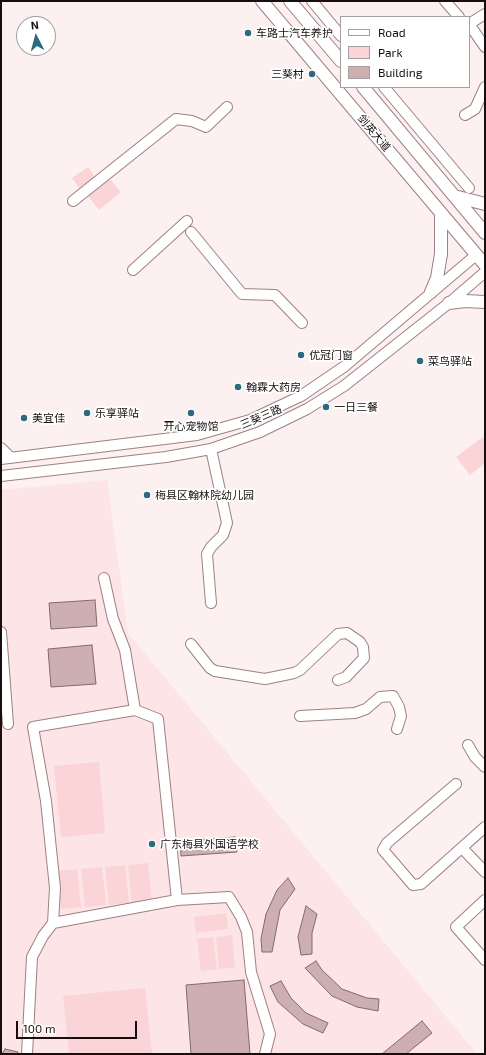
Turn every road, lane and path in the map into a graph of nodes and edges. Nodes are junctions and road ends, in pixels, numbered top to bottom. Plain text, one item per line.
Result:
1 (262, 1) edge
2 (290, 1) edge
3 (312, 1) edge
4 (445, 1) edge
5 (485, 14) edge
6 (458, 16) edge
7 (470, 23) edge
8 (470, 25) edge
9 (340, 35) edge
10 (485, 47) edge
11 (340, 60) edge
12 (485, 87) edge
13 (364, 88) edge
14 (385, 88) edge
15 (227, 107) dead end
16 (465, 115) dead end
17 (469, 188) dead end
18 (454, 196) junction
19 (73, 201) dead end
20 (485, 204) edge
21 (441, 213) junction
22 (187, 221) dead end
23 (191, 232) dead end
24 (485, 233) edge
25 (481, 252) edge
26 (485, 265) edge
27 (133, 270) dead end
28 (485, 272) edge
29 (431, 292) junction
30 (485, 302) edge
31 (449, 303) junction
32 (302, 323) dead end
33 (1, 448) edge
34 (211, 449) junction
35 (6, 459) edge
36 (1, 476) edge
37 (104, 578) dead end
38 (211, 603) dead end
39 (1, 632) edge
40 (191, 644) dead end
41 (338, 680) dead end
42 (135, 710) junction
43 (300, 716) dead end
44 (8, 724) dead end
45 (397, 729) dead end
46 (468, 745) dead end
47 (485, 767) edge
48 (456, 784) dead end
49 (485, 827) edge
50 (462, 848) junction
51 (485, 872) edge
52 (177, 900) junction
53 (485, 900) edge
54 (53, 923) junction
55 (485, 960) edge
56 (27, 1054) edge
57 (265, 1054) edge

1 - 21 main road, 剑英大道
2 - 11 main road
3 - 9 street
4 - 6 street
5 - 7 street
8 - 10 street
12 - 16 street
13 - 18 main road, 剑英大道
14 - 17 street
15 - 19 street
18 - 20 main road
18 - 24 main road, 剑英大道
21 - 25 main road, 剑英大道
21 - 29 main road
22 - 27 street
23 - 32 street
25 - 26 main road, 剑英大道
25 - 29 street, 三葵三路
28 - 31 street, 三葵三路
29 - 35 street, 三葵三路
30 - 31 main road
31 - 34 street, 三葵三路
33 - 35 street
34 - 36 street, 三葵三路
34 - 38 street
37 - 42 street
39 - 44 street
40 - 41 street
42 - 52 street
42 - 54 street
43 - 45 street
46 - 47 street
48 - 50 street
49 - 50 street
50 - 51 street
52 - 54 street
52 - 57 street
53 - 55 street
54 - 56 street

